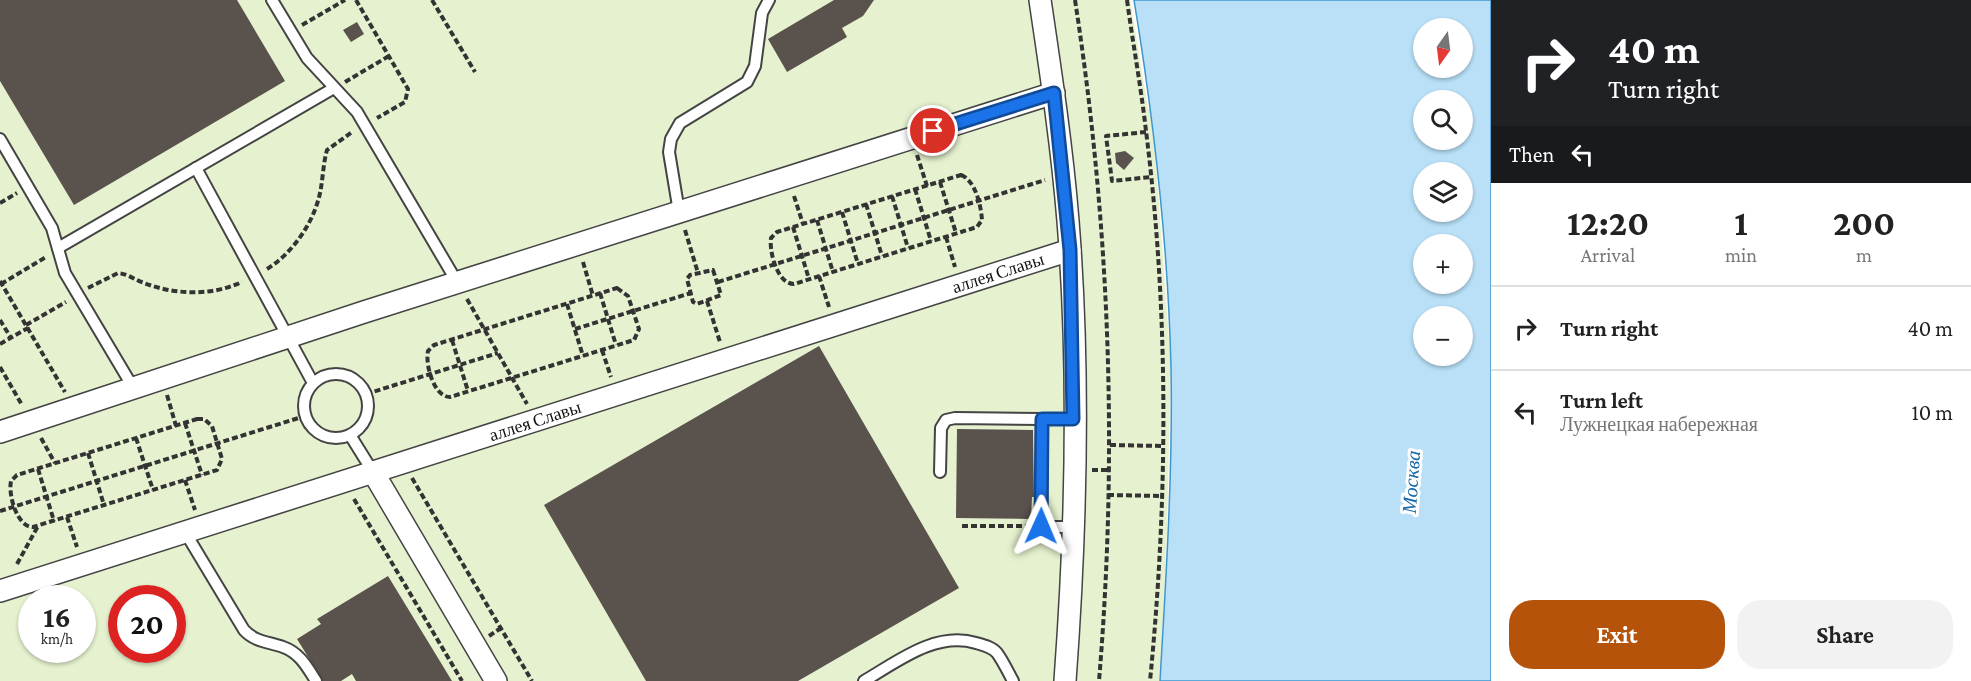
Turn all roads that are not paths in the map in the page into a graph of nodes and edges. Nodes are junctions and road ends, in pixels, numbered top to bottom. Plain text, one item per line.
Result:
1 (272, 0) edge
2 (769, 0) edge
3 (1040, 0) edge
4 (334, 88) junction
5 (1054, 93) junction
6 (0, 139) edge
7 (196, 168) junction
8 (679, 212) junction
9 (58, 249) junction
10 (1070, 250) junction
11 (457, 282) junction
12 (289, 337) junction
13 (313, 383) junction
14 (134, 390) junction
15 (1042, 419) junction
16 (1073, 419) junction
17 (0, 432) edge
18 (350, 435) junction
19 (373, 472) junction
20 (940, 472) dead end
21 (1073, 527) junction
22 (192, 530) junction
23 (1, 591) edge
24 (316, 681) edge
25 (496, 681) edge
26 (864, 681) edge
27 (1013, 681) edge
28 (1065, 681) edge

1 - 4 lane
2 - 8 lane
3 - 5 street
4 - 7 lane
4 - 11 lane
5 - 8 street
5 - 10 street
6 - 9 lane
7 - 9 lane
7 - 12 lane
8 - 11 street
9 - 14 lane
10 - 16 street
10 - 19 street, аллея Славы
11 - 12 street
12 - 13 lane
12 - 14 street
13 - 18 lane
13 - 18 lane
14 - 17 street
15 - 16 lane
15 - 20 lane
15 - 21 lane
16 - 21 street
18 - 19 lane
19 - 22 street, аллея Славы
19 - 25 street
21 - 28 street
22 - 23 street, аллея Славы
22 - 24 lane
26 - 27 lane

